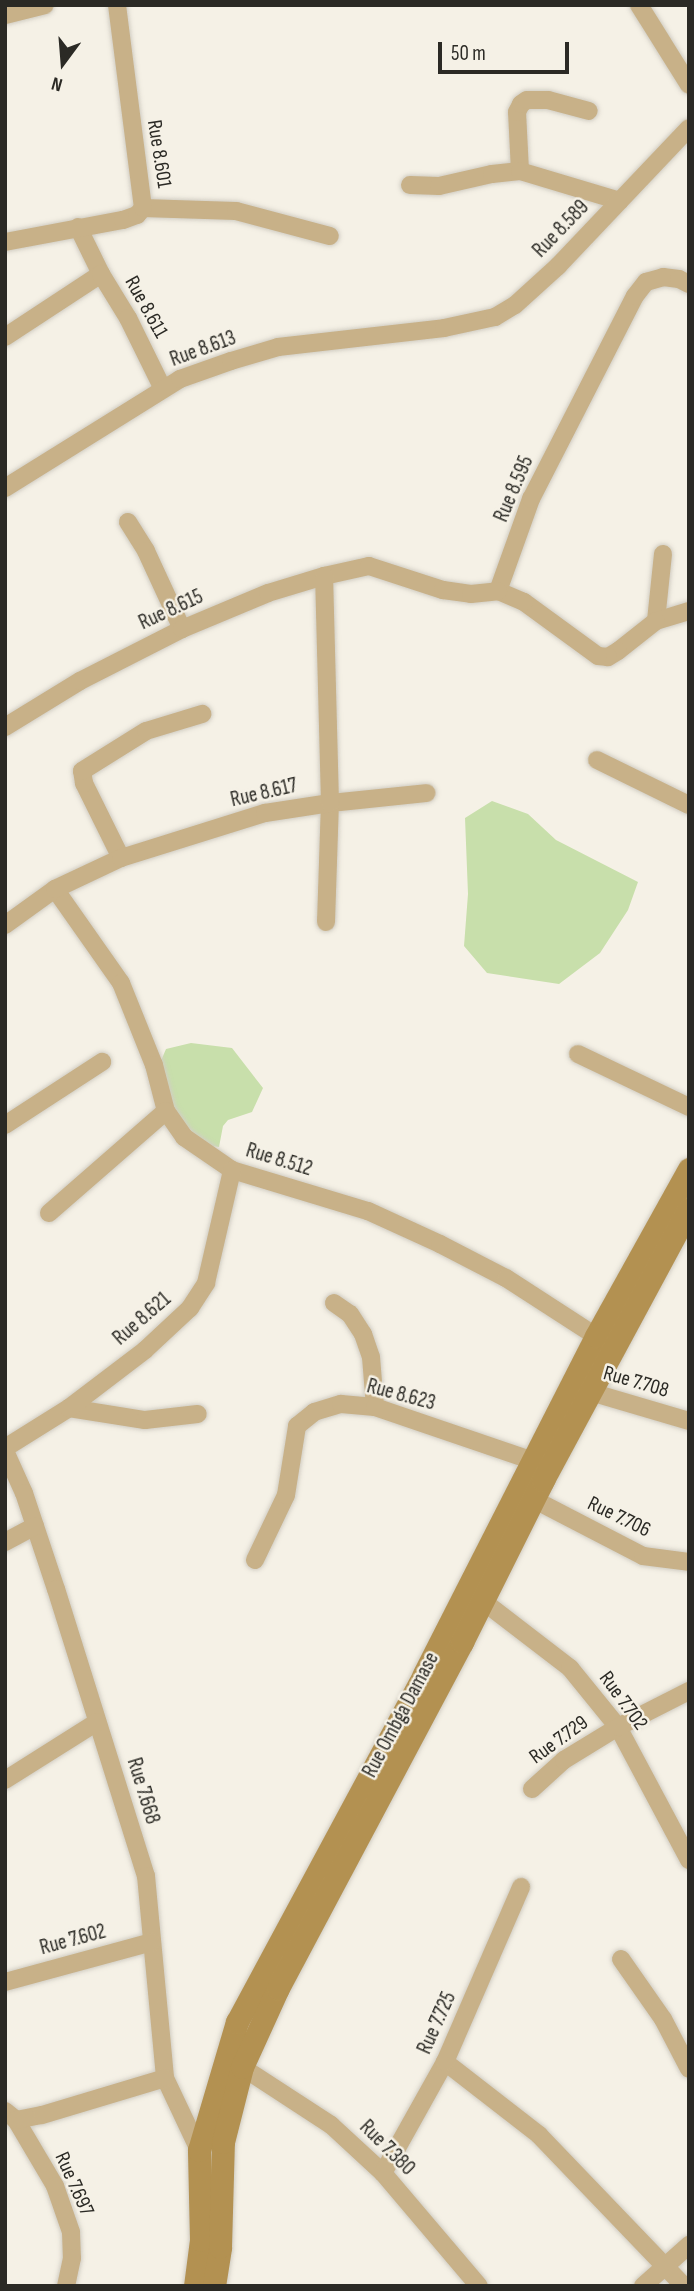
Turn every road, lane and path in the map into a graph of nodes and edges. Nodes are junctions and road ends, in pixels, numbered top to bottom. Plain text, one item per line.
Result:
1 (45, 5) edge
2 (117, 5) edge
3 (639, 5) edge
4 (5, 15) edge
5 (689, 85) edge
6 (589, 111) dead end
7 (689, 128) edge
8 (520, 171) junction
9 (410, 185) dead end
10 (620, 201) junction
11 (143, 208) junction
12 (78, 227) junction
13 (330, 236) dead end
14 (5, 242) edge
15 (101, 274) junction
16 (689, 285) edge
17 (444, 328) joint
18 (5, 337) edge
19 (163, 389) junction
20 (5, 488) edge
21 (128, 522) dead end
22 (663, 554) dead end
23 (324, 576) junction
24 (498, 591) junction
25 (689, 611) edge
26 (656, 621) junction
27 (182, 629) junction
28 (202, 714) dead end
29 (5, 727) edge
30 (597, 760) dead end
31 (426, 793) dead end
32 (330, 803) junction
33 (689, 805) edge
34 (121, 858) junction
35 (55, 889) junction
36 (327, 922) dead end
37 (5, 925) edge
38 (578, 1054) dead end
39 (102, 1062) dead end
40 (689, 1107) edge
41 (166, 1111) junction
42 (5, 1125) edge
43 (689, 1169) edge
44 (232, 1170) junction
45 (689, 1209) edge
46 (49, 1213) dead end
47 (334, 1303) dead end
48 (605, 1342) junction
49 (580, 1389) junction
50 (69, 1408) junction
51 (375, 1408) junction
52 (198, 1414) dead end
53 (689, 1421) edge
54 (5, 1450) edge
55 (538, 1467) junction
56 (533, 1499) junction
57 (35, 1526) junction
58 (5, 1542) edge
59 (255, 1560) dead end
60 (689, 1562) edge
61 (474, 1595) junction
62 (689, 1691) edge
63 (97, 1722) junction
64 (618, 1727) junction
65 (5, 1780) edge
66 (532, 1789) dead end
67 (689, 1860) edge
68 (521, 1887) dead end
69 (152, 1942) junction
70 (621, 1959) dead end
71 (5, 1982) edge
72 (445, 2062) junction
73 (242, 2067) junction
74 (689, 2069) edge
75 (165, 2078) junction
76 (11, 2115) edge
77 (223, 2142) junction
78 (199, 2150) junction
79 (383, 2173) junction
80 (689, 2245) edge
81 (664, 2266) junction
82 (66, 2286) edge
83 (195, 2286) edge
84 (214, 2286) edge
85 (479, 2286) edge
86 (643, 2286) edge
87 (684, 2286) edge

1 - 4 street
2 - 11 street, Rue 8.601
3 - 5 street
6 - 8 street
7 - 10 street, Rue 8.589
8 - 9 street
8 - 10 street
10 - 17 street, Rue 8.589
11 - 12 street, Rue 8.601
11 - 13 street
12 - 14 street, Rue 8.601
12 - 15 street
15 - 18 street, Rue 8.611
15 - 19 street, Rue 8.611
16 - 24 street, Rue 8.595
17 - 19 street, Rue 8.613
19 - 20 street, Rue 8.613
21 - 27 street
22 - 26 street
23 - 24 street, Rue 8.615
23 - 27 street, Rue 8.615
23 - 32 street, Rue 8.617
24 - 26 street
25 - 26 street
27 - 29 street, Rue 8.615
28 - 34 street
30 - 33 street
31 - 32 street
32 - 34 street, Rue 8.617
32 - 36 street
34 - 35 street, Rue 8.617
35 - 37 street, Rue 8.617
35 - 41 street, Rue 8.512
38 - 40 street
39 - 42 street
41 - 44 street, Rue 8.512
41 - 46 street
43 - 48 main road, Rue Ombga Damase
44 - 48 street, Rue 8.512
44 - 50 street, Rue 8.621
45 - 48 main road, Rue Ombga Damase
47 - 51 street
48 - 49 main road, Rue Ombga Damase
49 - 53 street, Rue 7.708
49 - 55 main road, Rue Ombga Damase
50 - 52 street
50 - 54 street, Rue 8.621
51 - 55 street, Rue 8.623
51 - 59 street, Rue 8.623
54 - 57 street, Rue 7.668
55 - 56 main road, Rue Ombga Damase
55 - 61 main road, Rue Ombga Damase
56 - 60 street, Rue 7.706
56 - 61 main road, Rue Ombga Damase
57 - 58 street
57 - 63 street, Rue 7.668
61 - 64 street, Rue 7.702
61 - 73 main road, Rue Ombga Damase
61 - 78 main road, Rue Ombga Damase
62 - 64 street, Rue 7.729
63 - 65 street
63 - 69 street, Rue 7.668
64 - 66 street, Rue 7.729
64 - 67 street, Rue 7.702
68 - 72 street, Rue 7.725
69 - 71 street, Rue 7.602
69 - 75 street, Rue 7.668
70 - 74 street
72 - 79 street, Rue 7.725
72 - 81 street
73 - 77 main road, Rue Ombga Damase
73 - 79 street, Rue 7.380
75 - 76 street
75 - 78 street, Rue 7.668
76 - 82 street, Rue 7.697
77 - 78 street
77 - 84 main road, Rue Ombga Damase
78 - 83 main road, Rue Ombga Damase
79 - 85 street, Rue 7.380
80 - 81 street
81 - 86 street
81 - 87 street

